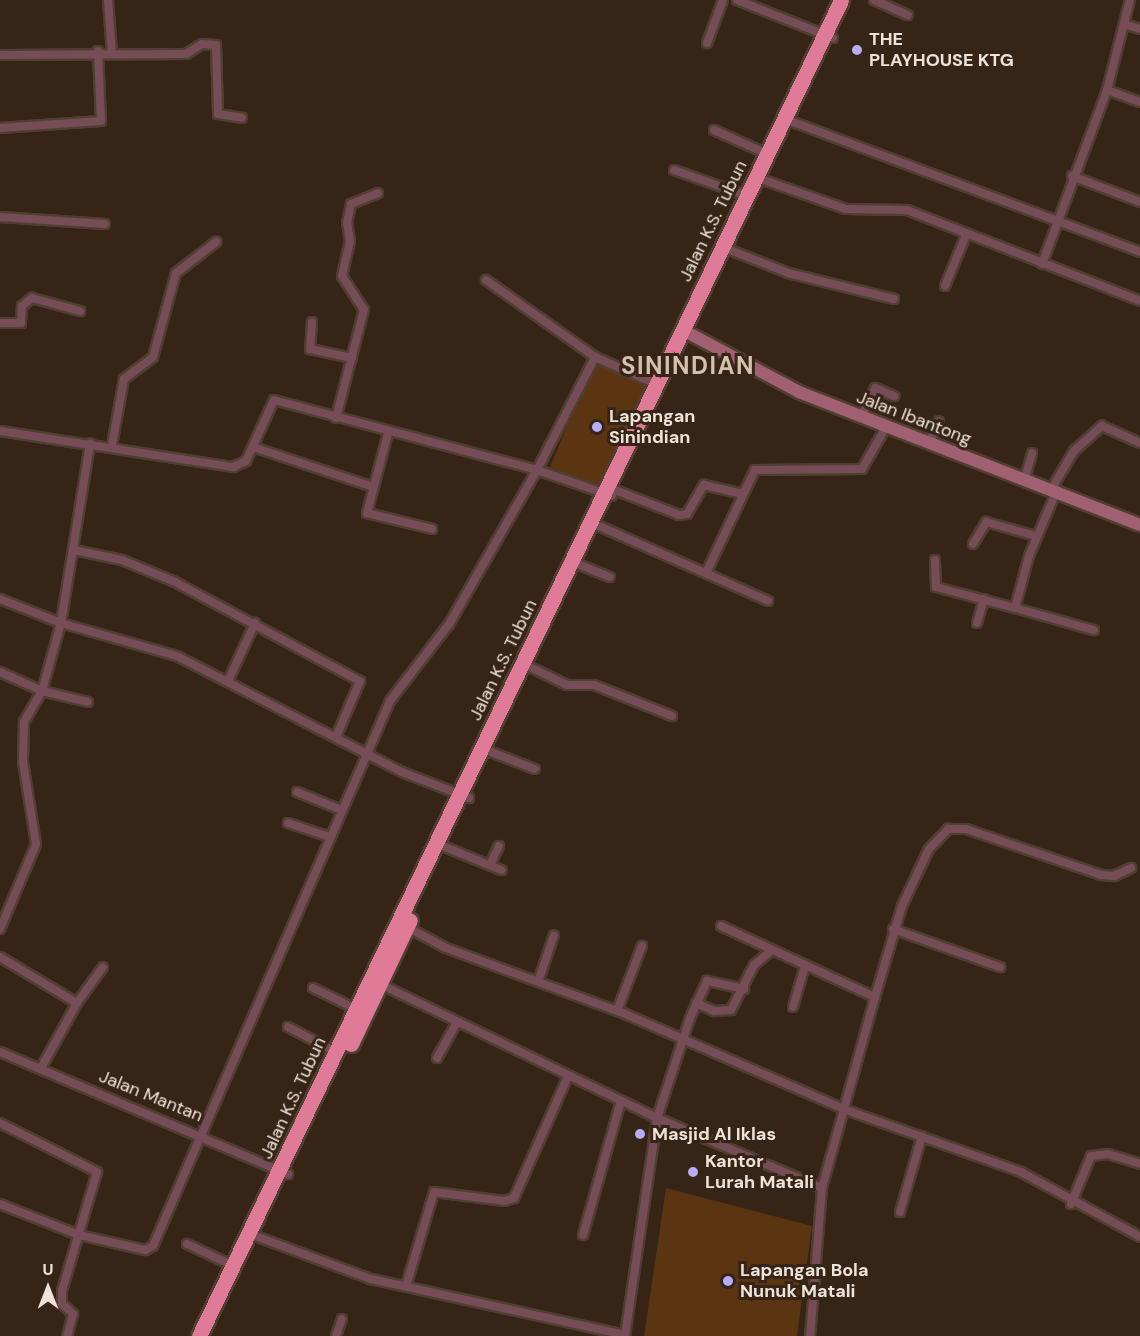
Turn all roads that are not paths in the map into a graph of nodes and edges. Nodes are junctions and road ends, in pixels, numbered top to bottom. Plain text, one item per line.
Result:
1 (108, 0) edge
2 (723, 0) edge
3 (738, 0) edge
4 (841, 0) edge
5 (851, 0) edge
6 (874, 0) edge
7 (1130, 0) edge
8 (908, 15) dead end
9 (1124, 24) junction
10 (1140, 29) edge
11 (829, 36) junction
12 (707, 43) dead end
13 (98, 51) junction
14 (112, 54) junction
15 (0, 55) edge
16 (1107, 90) junction
17 (1140, 102) edge
18 (242, 118) dead end
19 (793, 122) junction
20 (0, 128) edge
21 (714, 130) dead end
22 (767, 154) junction
23 (674, 170) dead end
24 (1072, 176) junction
25 (759, 179) junction
26 (378, 193) dead end
27 (1140, 202) edge
28 (747, 203) junction
29 (0, 217) edge
30 (1056, 221) junction
31 (105, 224) dead end
32 (966, 235) junction
33 (216, 242) dead end
34 (730, 250) junction
35 (1140, 252) edge
36 (1042, 264) junction
37 (486, 280) dead end
38 (945, 286) dead end
39 (894, 299) dead end
40 (1140, 301) edge
41 (80, 311) dead end
42 (312, 322) dead end
43 (0, 323) edge
44 (686, 332) junction
45 (595, 357) junction
46 (352, 358) junction
47 (656, 384) junction
48 (894, 396) dead end
49 (336, 418) junction
50 (861, 418) junction
51 (939, 421) dead end
52 (886, 427) junction
53 (0, 431) edge
54 (388, 433) junction
55 (90, 443) junction
56 (929, 443) junction
57 (1140, 444) edge
58 (112, 445) junction
59 (254, 447) junction
60 (1032, 453) dead end
61 (537, 470) junction
62 (1025, 478) junction
63 (373, 487) junction
64 (1055, 489) junction
65 (610, 493) junction
66 (743, 494) junction
67 (1140, 525) edge
68 (599, 526) junction
69 (432, 529) dead end
70 (1036, 536) junction
71 (973, 544) dead end
72 (74, 550) junction
73 (935, 560) dead end
74 (580, 565) junction
75 (706, 573) junction
76 (610, 577) dead end
77 (0, 599) edge
78 (984, 599) junction
79 (768, 601) dead end
80 (1015, 608) junction
81 (61, 623) junction
82 (255, 623) junction
83 (977, 623) dead end
84 (1094, 630) dead end
85 (530, 668) junction
86 (0, 672) edge
87 (229, 679) junction
88 (42, 691) junction
89 (88, 702) dead end
90 (672, 716) dead end
91 (336, 737) junction
92 (491, 752) junction
93 (364, 754) junction
94 (535, 769) dead end
95 (297, 792) dead end
96 (465, 796) junction
97 (339, 809) junction
98 (288, 823) dead end
99 (327, 836) junction
100 (499, 846) dead end
101 (445, 847) junction
102 (490, 865) junction
103 (1131, 868) dead end
104 (501, 870) dead end
105 (721, 926) dead end
106 (407, 927) junction
107 (0, 929) edge
108 (893, 929) junction
109 (554, 935) dead end
110 (642, 946) dead end
111 (772, 950) junction
112 (0, 957) edge
113 (805, 966) junction
114 (103, 967) dead end
115 (1000, 967) dead end
116 (539, 979) junction
117 (380, 984) junction
118 (313, 988) dead end
119 (744, 990) junction
120 (875, 997) junction
121 (696, 1002) junction
122 (77, 1003) junction
123 (794, 1007) dead end
124 (356, 1009) junction
125 (617, 1011) junction
126 (457, 1022) junction
127 (288, 1027) dead end
128 (683, 1039) junction
129 (0, 1052) edge
130 (336, 1052) junction
131 (437, 1058) dead end
132 (41, 1068) junction
133 (568, 1076) junction
134 (621, 1101) junction
135 (846, 1110) junction
136 (657, 1118) junction
137 (0, 1123) edge
138 (198, 1133) junction
139 (922, 1136) junction
140 (1140, 1164) edge
141 (284, 1172) junction
142 (822, 1188) junction
143 (0, 1204) edge
144 (1071, 1204) junction
145 (900, 1212) dead end
146 (79, 1235) junction
147 (583, 1235) dead end
148 (258, 1237) junction
149 (1140, 1237) edge
150 (187, 1244) dead end
151 (234, 1266) junction
152 (406, 1286) junction
153 (342, 1318) dead end
154 (625, 1335) edge
155 (67, 1336) edge
156 (199, 1336) edge
157 (209, 1336) edge
158 (336, 1336) edge
159 (810, 1336) edge

1 - 14 street
2 - 12 street
3 - 11 street
4 - 11 highway, Jalan K.S. Tubun
5 - 11 highway, Jalan K.S. Tubun
6 - 8 street
7 - 9 street
9 - 10 street
9 - 16 street
11 - 19 highway, Jalan K.S. Tubun
11 - 22 highway, Jalan K.S. Tubun
13 - 14 street
13 - 15 street
13 - 20 street
14 - 18 street
16 - 17 street
16 - 24 street
19 - 25 highway, Jalan K.S. Tubun
19 - 30 street
21 - 22 street
22 - 25 highway, Jalan K.S. Tubun
23 - 28 street
24 - 27 street
24 - 30 street
25 - 28 highway, Jalan K.S. Tubun
25 - 32 street
26 - 46 street
28 - 34 highway, Jalan K.S. Tubun
28 - 44 highway, Jalan K.S. Tubun
29 - 31 street
30 - 35 street
30 - 36 street
32 - 36 street
32 - 38 street
33 - 58 street
34 - 39 street
34 - 44 highway, Jalan K.S. Tubun
36 - 40 street
37 - 45 street
41 - 43 street
42 - 46 street
44 - 47 highway, Jalan K.S. Tubun
44 - 50 street, Jalan Ibantong
44 - 65 highway, Jalan K.S. Tubun
45 - 47 street
45 - 61 street
46 - 49 street
47 - 65 highway, Jalan K.S. Tubun
48 - 50 street
49 - 54 street
49 - 59 street
50 - 52 street, Jalan Ibantong
51 - 56 street
52 - 56 street, Jalan Ibantong
52 - 66 street
53 - 55 street
54 - 61 street
54 - 63 street
55 - 58 street
55 - 72 street
56 - 62 street, Jalan Ibantong
57 - 64 street
58 - 59 street
59 - 63 street
60 - 62 street
61 - 65 street
61 - 93 street
62 - 64 street, Jalan Ibantong
63 - 69 street
64 - 67 street, Jalan Ibantong
64 - 70 street
65 - 66 street
65 - 68 highway, Jalan K.S. Tubun
65 - 96 highway, Jalan K.S. Tubun
66 - 75 street
68 - 74 highway, Jalan K.S. Tubun
68 - 75 street
70 - 71 street
70 - 80 street
72 - 81 street
72 - 82 street
73 - 78 street
74 - 76 street
74 - 85 highway, Jalan K.S. Tubun
75 - 79 street
77 - 81 street
78 - 80 street
78 - 83 street
80 - 84 street
81 - 87 street
81 - 88 street
82 - 87 street
82 - 91 street
85 - 90 street
85 - 92 highway, Jalan K.S. Tubun
86 - 88 street
87 - 91 street
88 - 89 street
88 - 107 street
91 - 93 street
92 - 94 street
92 - 96 highway, Jalan K.S. Tubun
93 - 96 street
93 - 97 street
95 - 97 street
96 - 101 highway, Jalan K.S. Tubun
96 - 124 highway, Jalan K.S. Tubun
97 - 99 street
98 - 99 street
99 - 138 street
100 - 102 street
101 - 102 street
101 - 106 highway, Jalan K.S. Tubun
102 - 104 street
103 - 108 street
105 - 111 street
106 - 116 street
106 - 117 highway, Jalan K.S. Tubun
108 - 115 street
108 - 120 street
109 - 116 street
110 - 125 street
111 - 113 street
111 - 119 street
112 - 122 street
113 - 120 street
113 - 123 street
114 - 122 street
116 - 125 street
117 - 126 street
117 - 141 highway, Jalan K.S. Tubun
118 - 124 street
119 - 121 street
119 - 121 street
120 - 135 street
121 - 128 street
122 - 132 street
124 - 130 highway, Jalan K.S. Tubun
125 - 128 street
126 - 131 street
126 - 133 street
127 - 130 street
128 - 135 street
128 - 136 street
129 - 132 street, Jalan Mantan
130 - 141 highway, Jalan K.S. Tubun
132 - 138 street, Jalan Mantan
133 - 134 street
133 - 152 street
134 - 136 street
134 - 147 street
135 - 139 street
135 - 142 street
136 - 142 street
136 - 154 street
137 - 146 street
138 - 141 street, Jalan Mantan
138 - 146 street
139 - 144 street
139 - 145 street
140 - 144 street
141 - 148 highway, Jalan K.S. Tubun
141 - 151 highway, Jalan K.S. Tubun
142 - 159 street
143 - 146 street
144 - 149 street
146 - 155 street
148 - 152 street
148 - 157 highway, Jalan K.S. Tubun
150 - 151 street
151 - 156 highway, Jalan K.S. Tubun
152 - 154 street
153 - 158 street

